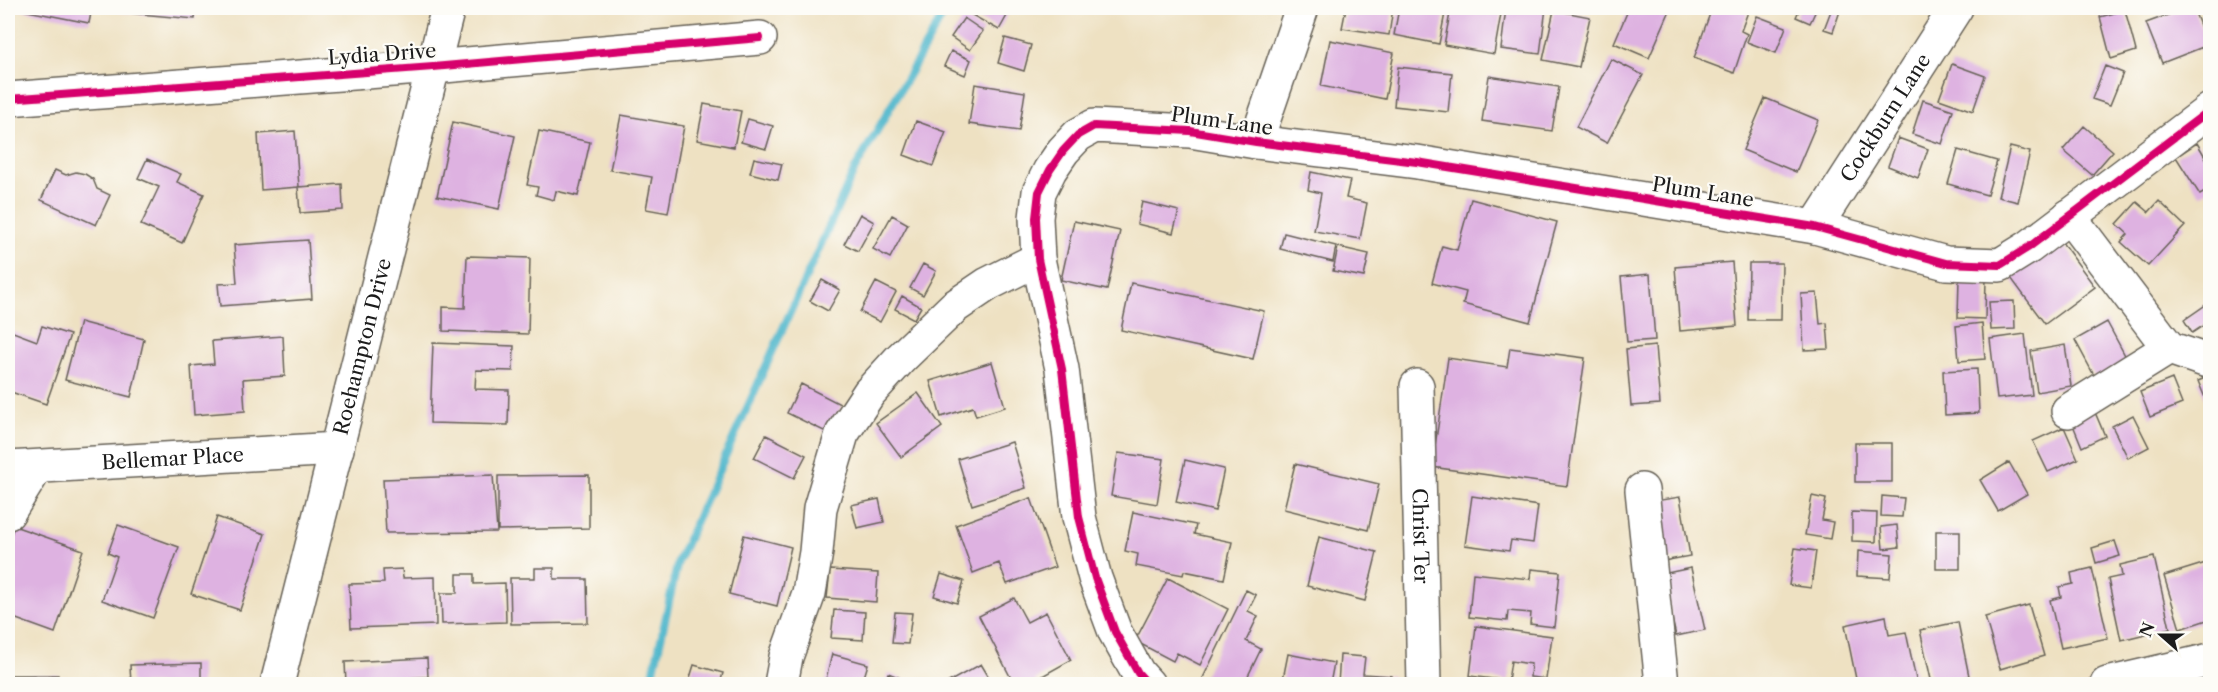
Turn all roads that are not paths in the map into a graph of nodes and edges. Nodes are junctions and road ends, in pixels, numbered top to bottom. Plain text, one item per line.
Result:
1 (448, 8) edge
2 (1302, 8) edge
3 (1956, 8) edge
4 (760, 38) dead end
5 (433, 67) junction
6 (8, 99) edge
7 (2211, 110) edge
8 (1256, 142) junction
9 (2069, 216) junction
10 (1815, 227) junction
11 (1038, 258) junction
12 (2169, 348) junction
13 (2211, 362) edge
14 (1417, 386) dead end
15 (2068, 411) dead end
16 (338, 449) junction
17 (22, 468) edge
18 (1642, 490) dead end
19 (8, 513) edge
20 (2211, 660) edge
21 (1137, 681) edge
22 (277, 684) edge
23 (781, 684) edge
24 (1424, 684) edge
25 (1662, 684) edge
26 (2107, 684) edge

1 - 5 street, Roehampton Drive
2 - 8 street
3 - 10 street, Cockburn Lane
4 - 5 street, Lydia Drive
5 - 6 street, Lydia Drive
5 - 16 street, Roehampton Drive
7 - 9 street, Plum Lane
8 - 10 street, Plum Lane
8 - 11 street, Plum Lane
9 - 10 street, Plum Lane
9 - 12 street
11 - 21 street, Plum Lane
11 - 23 street
12 - 13 street
12 - 15 street
14 - 24 street, Christ Ter
16 - 17 street, Bellemar Place
16 - 22 street, Roehampton Drive
17 - 19 street
18 - 25 street
20 - 26 street

